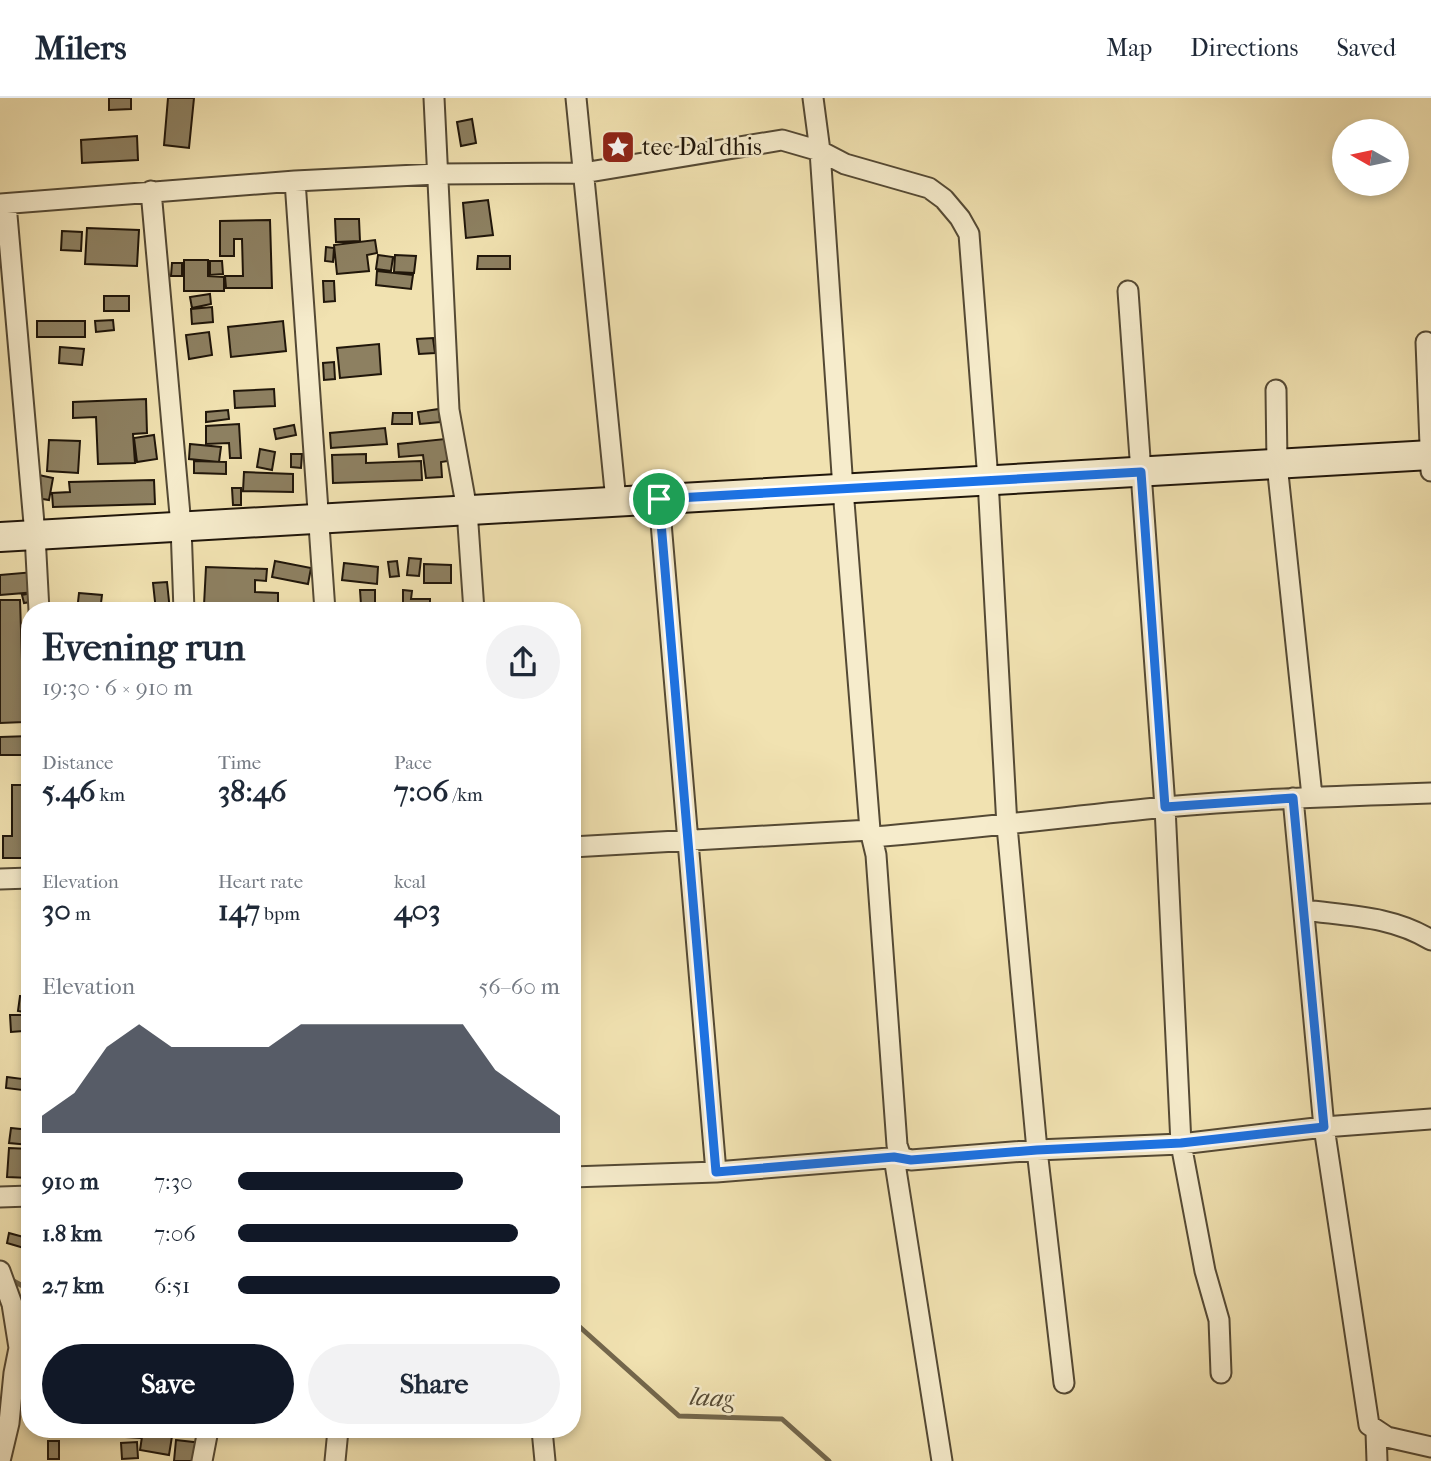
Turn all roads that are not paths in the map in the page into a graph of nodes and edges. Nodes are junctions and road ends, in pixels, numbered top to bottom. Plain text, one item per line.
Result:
1 (434, 98) edge
2 (576, 98) edge
3 (813, 98) edge
4 (820, 151) junction
5 (583, 173) junction
6 (437, 174) junction
7 (296, 181) junction
8 (151, 191) junction
9 (3, 204) edge
10 (1128, 291) dead end
11 (1426, 342) dead end
12 (1276, 390) dead end
13 (1431, 460) edge
14 (1277, 464) junction
15 (1141, 472) junction
16 (988, 480) junction
17 (843, 489) junction
18 (659, 499) junction
19 (616, 501) junction
20 (467, 510) junction
21 (318, 519) junction
22 (181, 526) junction
23 (35, 535) junction
24 (0, 537) edge
25 (38, 602) edge
26 (184, 602) edge
27 (324, 602) edge
28 (473, 602) edge
29 (1431, 793) edge
30 (1303, 797) junction
31 (1165, 807) junction
32 (1007, 825) junction
33 (871, 834) junction
34 (688, 840) junction
35 (581, 846) edge
36 (21, 878) edge
37 (0, 879) edge
38 (1304, 910) junction
39 (1431, 940) edge
40 (1431, 1119) edge
41 (1324, 1127) junction
42 (1181, 1143) junction
43 (1037, 1150) junction
44 (897, 1157) junction
45 (716, 1172) junction
46 (581, 1177) edge
47 (21, 1196) edge
48 (0, 1197) edge
49 (0, 1271) edge
50 (16, 1349) edge
51 (1221, 1373) dead end
52 (1064, 1383) dead end
53 (1376, 1432) junction
54 (206, 1438) edge
55 (337, 1438) edge
56 (543, 1438) edge
57 (1431, 1447) edge
58 (943, 1458) edge
59 (0, 1460) edge
60 (7, 1461) edge
61 (202, 1461) edge
62 (335, 1461) edge
63 (545, 1461) edge
64 (1377, 1461) edge

1 - 6 street
2 - 5 street
3 - 4 street
4 - 5 street
4 - 16 street
4 - 17 street
5 - 6 street
5 - 19 street
6 - 7 street
6 - 20 street
7 - 8 street
7 - 21 street
8 - 9 street
8 - 22 street
9 - 23 street
10 - 15 street
11 - 13 street
12 - 14 street
13 - 14 street
14 - 15 street
14 - 30 street
15 - 16 street
15 - 31 street
16 - 17 street
16 - 32 street
17 - 18 street
17 - 33 street
18 - 19 street
18 - 34 street
19 - 20 street
20 - 21 street
20 - 28 street
21 - 22 street
21 - 27 street
22 - 23 street
22 - 26 street
23 - 24 street
23 - 25 street
29 - 30 street
30 - 31 street
30 - 38 street
31 - 32 street
31 - 42 street
32 - 33 street
32 - 43 street
33 - 34 street
33 - 44 street
34 - 35 street
34 - 45 street
36 - 37 street
38 - 39 street
38 - 41 street
40 - 41 street
41 - 42 street
41 - 53 street
42 - 43 street
42 - 51 street
43 - 44 street
43 - 52 street
44 - 45 street
44 - 58 street
45 - 46 street
47 - 48 street
49 - 50 street
50 - 59 street
53 - 57 street
53 - 64 street
54 - 61 street
55 - 62 street
56 - 63 street
59 - 60 street

